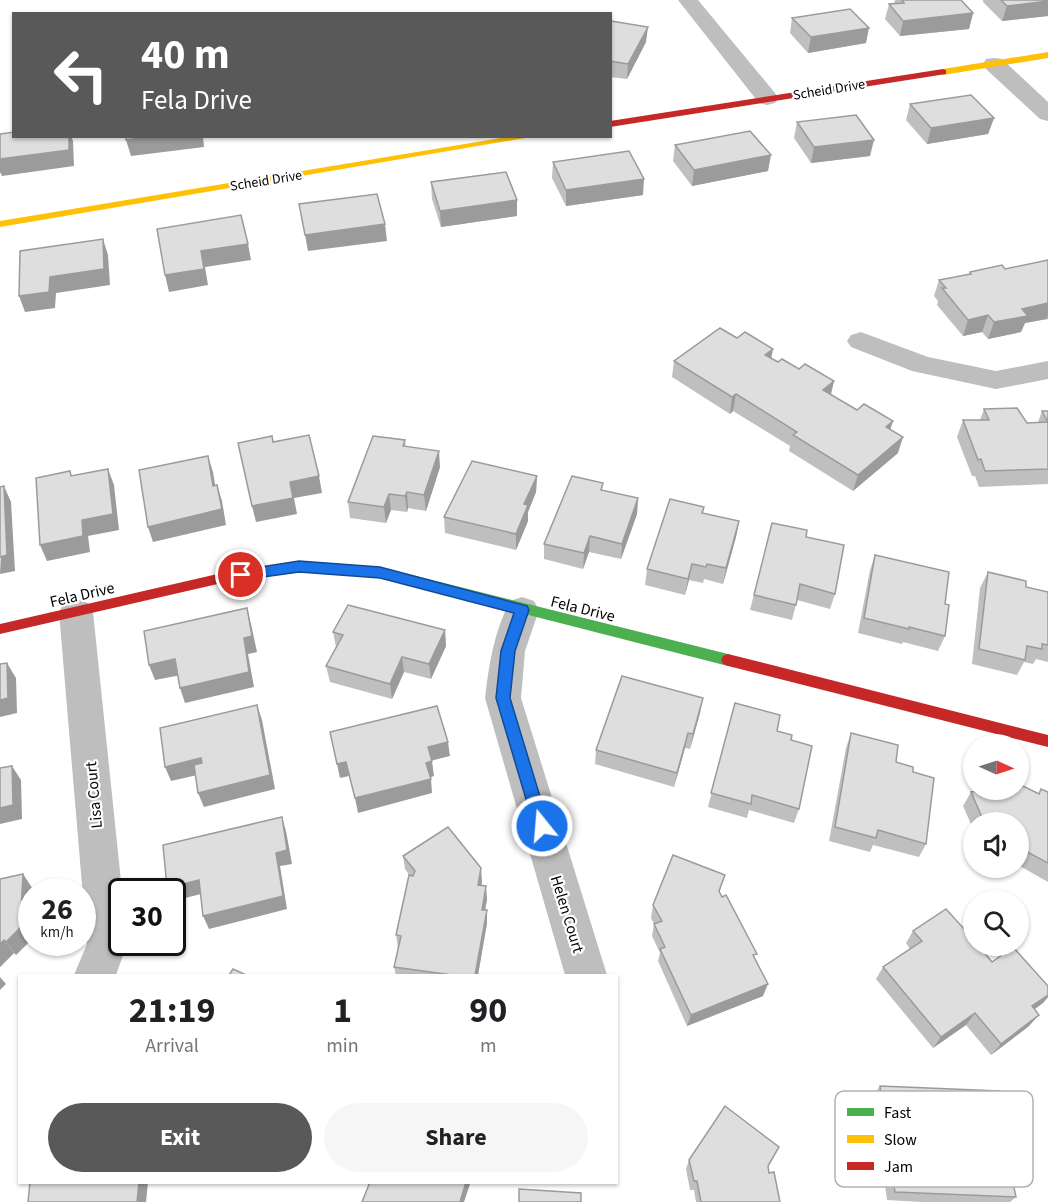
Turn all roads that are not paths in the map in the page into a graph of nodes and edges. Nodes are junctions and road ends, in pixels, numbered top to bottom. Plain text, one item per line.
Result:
1 (688, 0) edge
2 (1048, 55) edge
3 (994, 64) junction
4 (767, 98) junction
5 (1048, 114) edge
6 (612, 124) edge
7 (521, 138) edge
8 (0, 224) edge
9 (861, 341) dead end
10 (1048, 370) edge
11 (522, 610) junction
12 (76, 612) junction
13 (0, 629) edge
14 (1048, 741) edge
15 (95, 974) edge
16 (586, 974) edge

1 - 4 street
2 - 3 street, Scheid Drive
3 - 4 street, Scheid Drive
3 - 5 street
4 - 6 street, Scheid Drive
7 - 8 street, Scheid Drive
9 - 10 street
11 - 12 street, Fela Drive
11 - 14 street, Fela Drive
11 - 16 street, Helen Court
12 - 13 street, Fela Drive
12 - 15 street, Lisa Court

